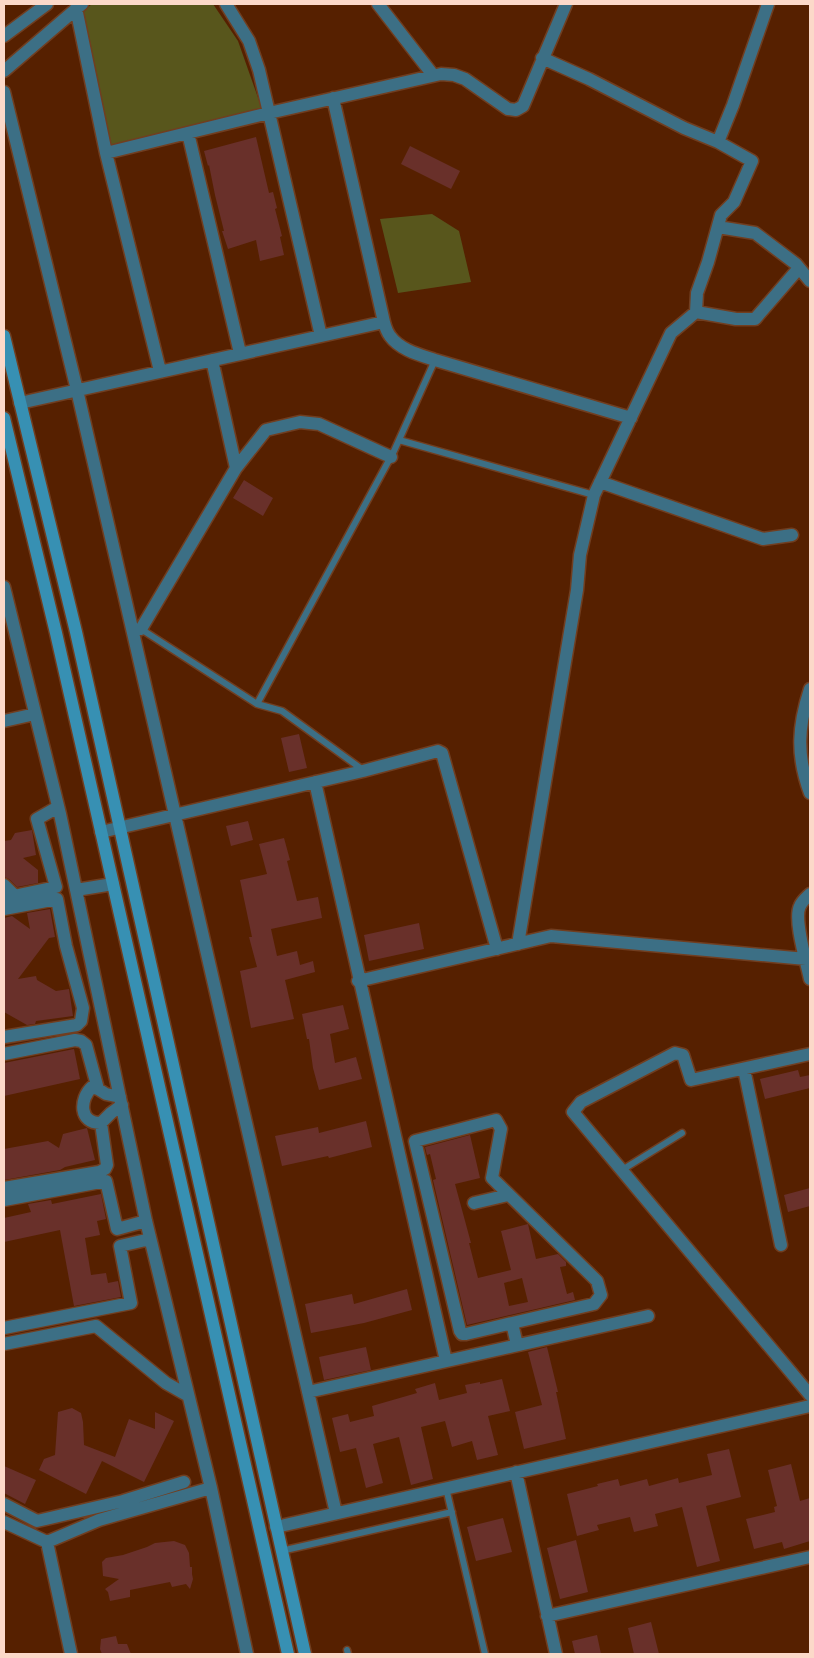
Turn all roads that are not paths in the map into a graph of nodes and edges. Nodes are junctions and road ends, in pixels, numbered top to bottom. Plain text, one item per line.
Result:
1 (47, 4) edge
2 (378, 4) edge
3 (566, 4) edge
4 (768, 4) edge
5 (229, 5) edge
6 (79, 6) edge
7 (4, 36) edge
8 (542, 58) junction
9 (4, 71) edge
10 (433, 75) junction
11 (4, 92) edge
12 (333, 98) junction
13 (268, 113) junction
14 (188, 133) junction
15 (718, 142) junction
16 (106, 153) junction
17 (718, 227) junction
18 (800, 268) junction
19 (810, 281) edge
20 (696, 312) junction
21 (384, 322) junction
22 (4, 336) edge
23 (321, 336) junction
24 (240, 353) junction
25 (212, 360) junction
26 (435, 360) junction
27 (160, 371) junction
28 (77, 390) junction
29 (20, 403) junction
30 (631, 418) junction
31 (5, 425) edge
32 (399, 440) junction
33 (390, 457) junction
34 (236, 468) junction
35 (600, 482) junction
36 (594, 495) junction
37 (792, 535) dead end
38 (4, 587) edge
39 (136, 626) junction
40 (810, 689) edge
41 (257, 704) junction
42 (35, 714) junction
43 (4, 721) edge
44 (363, 771) junction
45 (314, 782) junction
46 (810, 793) edge
47 (58, 807) junction
48 (175, 815) junction
49 (120, 828) junction
50 (101, 832) junction
51 (113, 884) junction
52 (4, 885) edge
53 (76, 890) junction
54 (810, 894) edge
55 (9, 897) edge
56 (4, 909) edge
57 (87, 940) junction
58 (518, 944) junction
59 (66, 946) junction
60 (497, 949) junction
61 (806, 959) junction
62 (93, 970) junction
63 (74, 975) junction
64 (810, 979) edge
65 (358, 981) junction
66 (4, 1037) edge
67 (4, 1054) edge
68 (810, 1054) edge
69 (744, 1068) junction
70 (98, 1088) junction
71 (121, 1101) junction
72 (100, 1123) junction
73 (682, 1133) dead end
74 (415, 1141) junction
75 (396, 1146) junction
76 (622, 1170) junction
77 (4, 1188) edge
78 (508, 1195) junction
79 (4, 1200) edge
80 (474, 1204) dead end
81 (146, 1221) junction
82 (116, 1229) junction
83 (150, 1238) junction
84 (120, 1246) junction
85 (781, 1246) dead end
86 (648, 1316) dead end
87 (531, 1319) junction
88 (512, 1323) junction
89 (4, 1328) edge
90 (536, 1341) junction
91 (4, 1344) edge
92 (517, 1345) junction
93 (446, 1361) junction
94 (308, 1392) junction
95 (187, 1395) junction
96 (810, 1395) edge
97 (810, 1406) edge
98 (516, 1472) junction
99 (184, 1482) dead end
100 (211, 1488) junction
101 (446, 1488) junction
102 (4, 1504) edge
103 (452, 1512) junction
104 (336, 1513) junction
105 (4, 1522) edge
106 (276, 1527) junction
107 (47, 1542) junction
108 (281, 1552) junction
109 (810, 1557) edge
110 (547, 1616) junction
111 (71, 1654) edge
112 (247, 1654) edge
113 (288, 1654) edge
114 (305, 1654) edge
115 (485, 1654) edge
116 (556, 1654) edge

1 - 7 street
2 - 10 street
3 - 8 street
4 - 15 street
5 - 13 street
6 - 9 street
6 - 16 street
8 - 10 street
8 - 15 street
10 - 12 street
11 - 28 street
12 - 13 street
12 - 21 street
13 - 14 street
13 - 23 street
14 - 16 street
14 - 24 street
15 - 17 street
16 - 27 street
17 - 18 street
17 - 20 street
18 - 19 street
18 - 20 street
20 - 30 street
21 - 23 street
21 - 26 street
22 - 29 street
23 - 24 street
24 - 25 street
25 - 27 street
25 - 34 street
26 - 30 street
26 - 32 lane
27 - 28 street
28 - 29 street
28 - 39 street
29 - 49 street
30 - 35 street
31 - 50 street
32 - 33 lane
32 - 36 lane
33 - 34 street
33 - 41 lane
34 - 39 street
35 - 36 street
35 - 37 street
36 - 58 street
38 - 42 street
39 - 41 lane
39 - 48 street
40 - 46 street
41 - 44 lane
42 - 43 street
42 - 47 street
44 - 45 street
44 - 60 street
45 - 48 street
45 - 65 street
47 - 53 street
47 - 55 street
48 - 49 street
48 - 94 street
49 - 50 street
49 - 106 street
50 - 51 street
51 - 53 street
51 - 113 street
52 - 55 street
53 - 57 street
54 - 61 street
56 - 59 street
57 - 59 street
57 - 62 street
58 - 60 street
58 - 61 street
59 - 63 street
60 - 65 street
61 - 64 street
62 - 63 street
62 - 71 street
63 - 66 street
65 - 75 street
67 - 70 street
68 - 69 street
69 - 76 street
69 - 85 street
70 - 71 street
70 - 72 street
71 - 72 street
71 - 81 street
72 - 77 street
73 - 76 lane
74 - 75 street
74 - 78 street
74 - 88 street
75 - 93 street
76 - 96 street
78 - 80 street
78 - 87 street
79 - 82 street
81 - 82 street
81 - 83 street
82 - 84 street
83 - 84 street
83 - 95 street
84 - 89 street
86 - 90 street
87 - 88 street
87 - 90 street
88 - 92 street
90 - 92 street
91 - 95 street
92 - 93 street
93 - 94 street
94 - 104 street
95 - 100 street
97 - 98 street
98 - 101 street
98 - 110 street
99 - 102 street
100 - 107 street
100 - 112 street
101 - 103 lane
101 - 104 street
103 - 108 lane
103 - 115 lane
104 - 106 street
105 - 107 street
106 - 108 street
107 - 111 street
108 - 114 street
109 - 110 street
110 - 116 street

